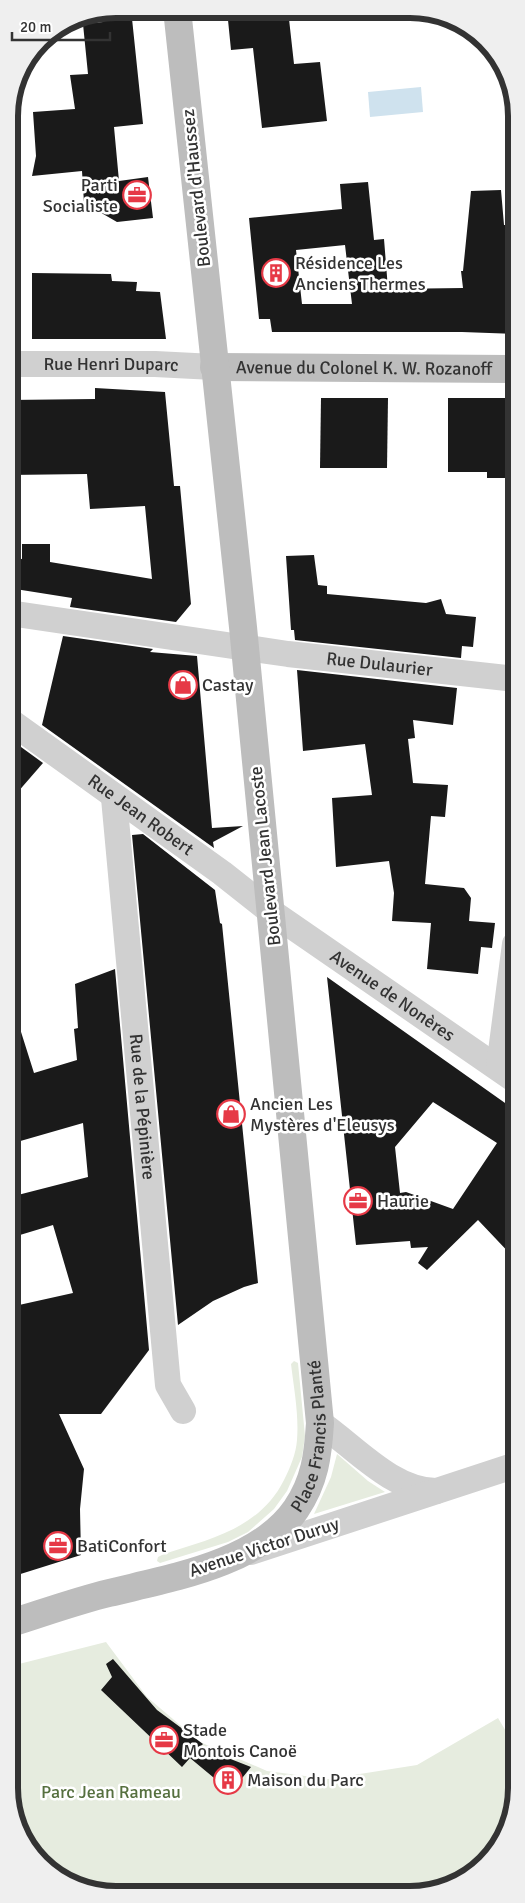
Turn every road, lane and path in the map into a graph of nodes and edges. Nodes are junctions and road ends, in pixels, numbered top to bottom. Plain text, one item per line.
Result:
1 (179, 18) edge
2 (18, 364) edge
3 (214, 367) junction
4 (508, 369) edge
5 (18, 615) edge
6 (244, 648) junction
7 (508, 678) edge
8 (18, 728) edge
9 (114, 798) junction
10 (270, 911) junction
11 (507, 1073) edge
12 (312, 1344) joint
13 (183, 1411) dead end
14 (320, 1423) junction
15 (507, 1468) edge
16 (436, 1491) junction
17 (236, 1557) junction
18 (18, 1621) edge

1 - 3 main road, Boulevard d'Haussez
2 - 3 street, Rue Henri Duparc
3 - 4 main road, Avenue du Colonel K. W. Rozanoff
3 - 6 main road, Boulevard Jean Lacoste
5 - 6 street, Rue Dulaurier
6 - 7 street, Rue Dulaurier
6 - 10 main road, Boulevard Jean Lacoste
8 - 9 street, Rue Jean Robert
9 - 10 street, Rue Jean Robert
9 - 13 street, Rue de la Pépinière
10 - 11 street, Avenue de Nonères
10 - 12 main road, Boulevard Jean Lacoste
12 - 14 main road, Place Francis Planté
14 - 16 street
14 - 17 main road, Place Francis Planté
15 - 16 street, Avenue Victor Duruy
16 - 17 street, Avenue Victor Duruy
17 - 18 main road, Avenue Victor Duruy

